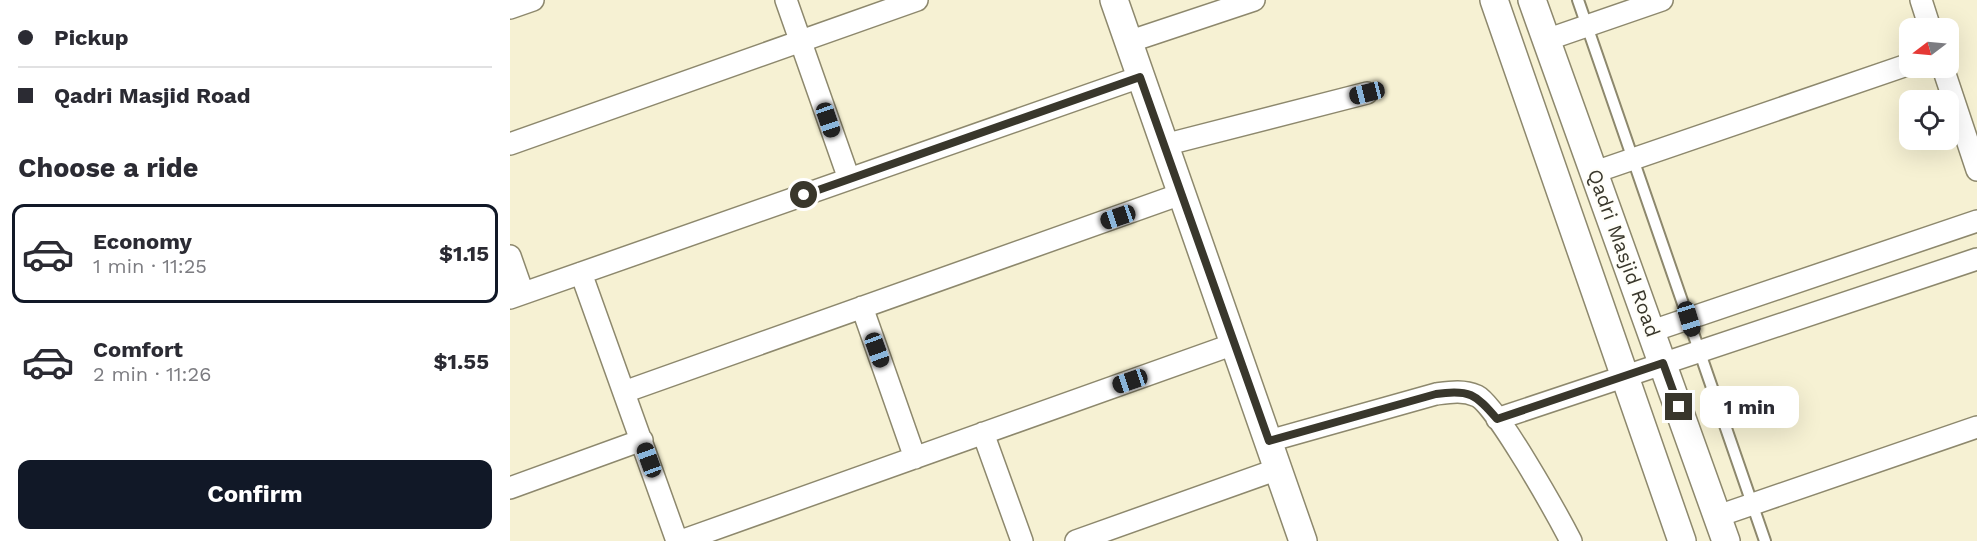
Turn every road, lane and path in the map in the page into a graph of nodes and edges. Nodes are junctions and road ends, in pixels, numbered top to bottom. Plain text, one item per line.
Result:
1 (533, 0) edge
2 (786, 0) edge
3 (916, 0) edge
4 (1114, 0) edge
5 (1494, 0) edge
6 (1532, 0) edge
7 (1578, 0) edge
8 (1662, 0) edge
9 (1921, 0) edge
10 (1243, 2) edge
11 (510, 8) edge
12 (1927, 18) edge
13 (1586, 26) junction
14 (1546, 40) junction
15 (801, 41) junction
16 (1128, 42) junction
17 (1899, 68) edge
18 (1140, 77) junction
19 (1946, 78) edge
20 (1367, 93) dead end
21 (510, 144) edge
22 (1164, 145) junction
23 (1634, 159) junction
24 (1977, 170) edge
25 (1595, 172) junction
26 (849, 179) junction
27 (1181, 194) junction
28 (1977, 221) edge
29 (510, 256) edge
30 (1977, 259) edge
31 (581, 273) junction
32 (517, 296) edge
33 (862, 307) junction
34 (1689, 319) junction
35 (1652, 332) junction
36 (1234, 344) junction
37 (1699, 352) junction
38 (1663, 363) junction
39 (1624, 377) junction
40 (624, 392) junction
41 (1497, 419) junction
42 (1977, 427) edge
43 (983, 434) junction
44 (642, 440) junction
45 (1269, 441) junction
46 (915, 458) junction
47 (1278, 469) junction
48 (510, 488) edge
49 (1752, 505) junction
50 (1722, 529) edge
51 (679, 541) edge
52 (1022, 541) edge
53 (1076, 541) edge
54 (1303, 541) edge
55 (1571, 541) edge
56 (1682, 541) edge
57 (1765, 541) edge

1 - 11 street
2 - 15 street
3 - 15 street
4 - 16 street
5 - 39 street, Qadri Masjid Road
6 - 14 street, Qadri Masjid Road
7 - 13 lane
8 - 13 street
9 - 12 street
10 - 16 street
13 - 14 street
13 - 23 lane
14 - 25 street, Qadri Masjid Road
15 - 21 street
15 - 26 street
16 - 18 street
17 - 23 street
18 - 22 street
18 - 26 street
19 - 24 street
20 - 22 street
22 - 27 street
23 - 25 street
23 - 34 lane
25 - 35 street, Qadri Masjid Road
26 - 31 street
27 - 33 street
27 - 36 street
28 - 34 street
29 - 32 street
30 - 37 street
31 - 32 street
31 - 40 street
33 - 40 street
33 - 46 street
34 - 35 street
34 - 37 lane
35 - 38 street, Qadri Masjid Road
36 - 43 street
36 - 45 street
37 - 38 street
37 - 49 lane
38 - 39 street
38 - 50 street, Qadri Masjid Road
39 - 41 street
39 - 56 street, Qadri Masjid Road
40 - 44 street
41 - 45 street
41 - 55 street
42 - 49 street
43 - 46 street
43 - 52 street
44 - 48 street
44 - 51 street
45 - 47 street
46 - 51 street
47 - 53 street
47 - 54 street
49 - 50 street
49 - 57 lane

